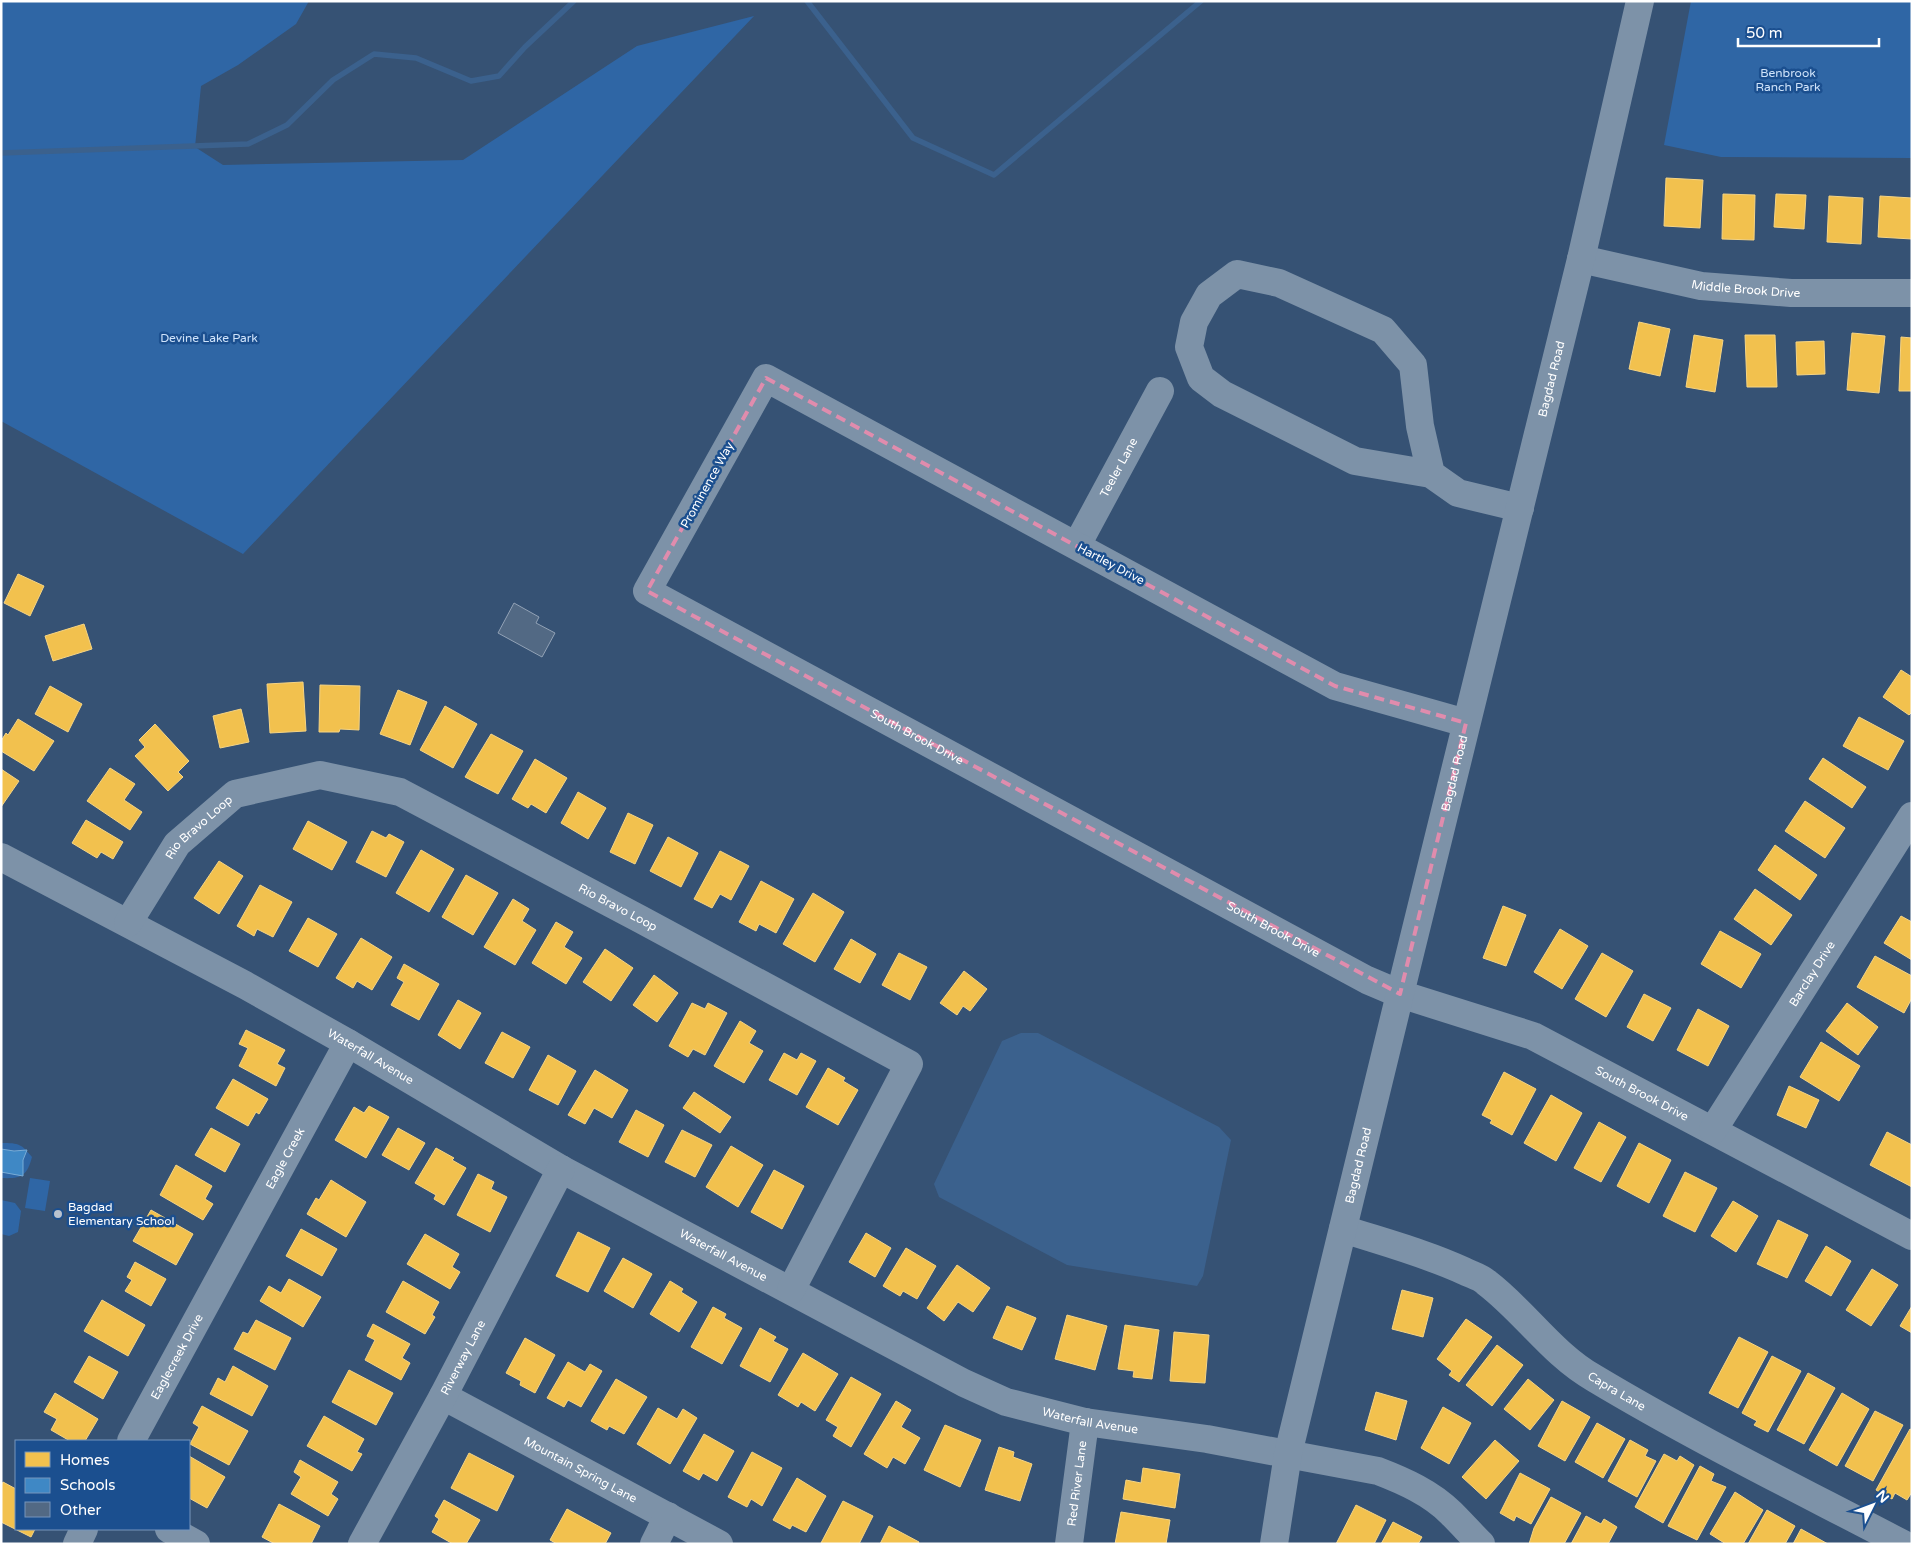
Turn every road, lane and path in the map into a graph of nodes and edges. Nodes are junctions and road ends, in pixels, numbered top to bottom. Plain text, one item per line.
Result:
1 (1640, 1) edge
2 (1581, 259) junction
3 (1912, 293) edge
4 (766, 378) joint
5 (1160, 390) dead end
6 (1431, 474) junction
7 (1520, 508) junction
8 (1077, 546) junction
9 (647, 591) joint
10 (1466, 723) junction
11 (1912, 816) edge
12 (1, 857) edge
13 (128, 923) junction
14 (1400, 994) junction
15 (348, 1043) junction
16 (1713, 1130) junction
17 (562, 1169) junction
18 (1343, 1229) junction
19 (1912, 1236) edge
20 (223, 1273) joint
21 (791, 1290) junction
22 (443, 1396) junction
23 (1085, 1422) junction
24 (132, 1440) edge
25 (1288, 1454) junction
26 (668, 1516) junction
27 (84, 1530) edge
28 (171, 1530) edge
29 (77, 1544) edge
30 (196, 1544) edge
31 (362, 1544) edge
32 (654, 1544) edge
33 (719, 1544) edge
34 (1069, 1544) edge
35 (1274, 1544) edge
36 (1481, 1544) edge
37 (1903, 1544) edge

1 - 2 street, Bagdad Road
2 - 3 street, Middle Brook Drive
2 - 7 street, Bagdad Road
4 - 8 street, Hartley Drive
4 - 9 street, Prominence Way
5 - 8 street, Teeler Lane
6 - 6 street
6 - 7 street
7 - 10 street, Bagdad Road
8 - 10 street, Hartley Drive
9 - 14 street, South Brook Drive
10 - 14 street, Bagdad Road
11 - 16 street, Barclay Drive
12 - 13 street, Waterfall Avenue
13 - 15 street, Waterfall Avenue
13 - 21 street, Rio Bravo Loop
14 - 16 street, South Brook Drive
14 - 18 street, Bagdad Road
15 - 17 street, Waterfall Avenue
15 - 20 street, Eagle Creek
16 - 19 street, South Brook Drive
17 - 21 street, Waterfall Avenue
17 - 22 street, Riverway Lane
18 - 25 street, Bagdad Road
18 - 37 street, Capra Lane
20 - 24 street, Eaglecreek Drive
21 - 23 street, Waterfall Avenue
22 - 26 street, Mountain Spring Lane
22 - 31 street, Riverway Lane
23 - 25 street, Waterfall Avenue
23 - 34 street, Red River Lane
25 - 35 street, Bagdad Road
25 - 36 street, Waterfall Avenue
26 - 32 street
26 - 33 street, Mountain Spring Lane
27 - 29 street
28 - 30 street

